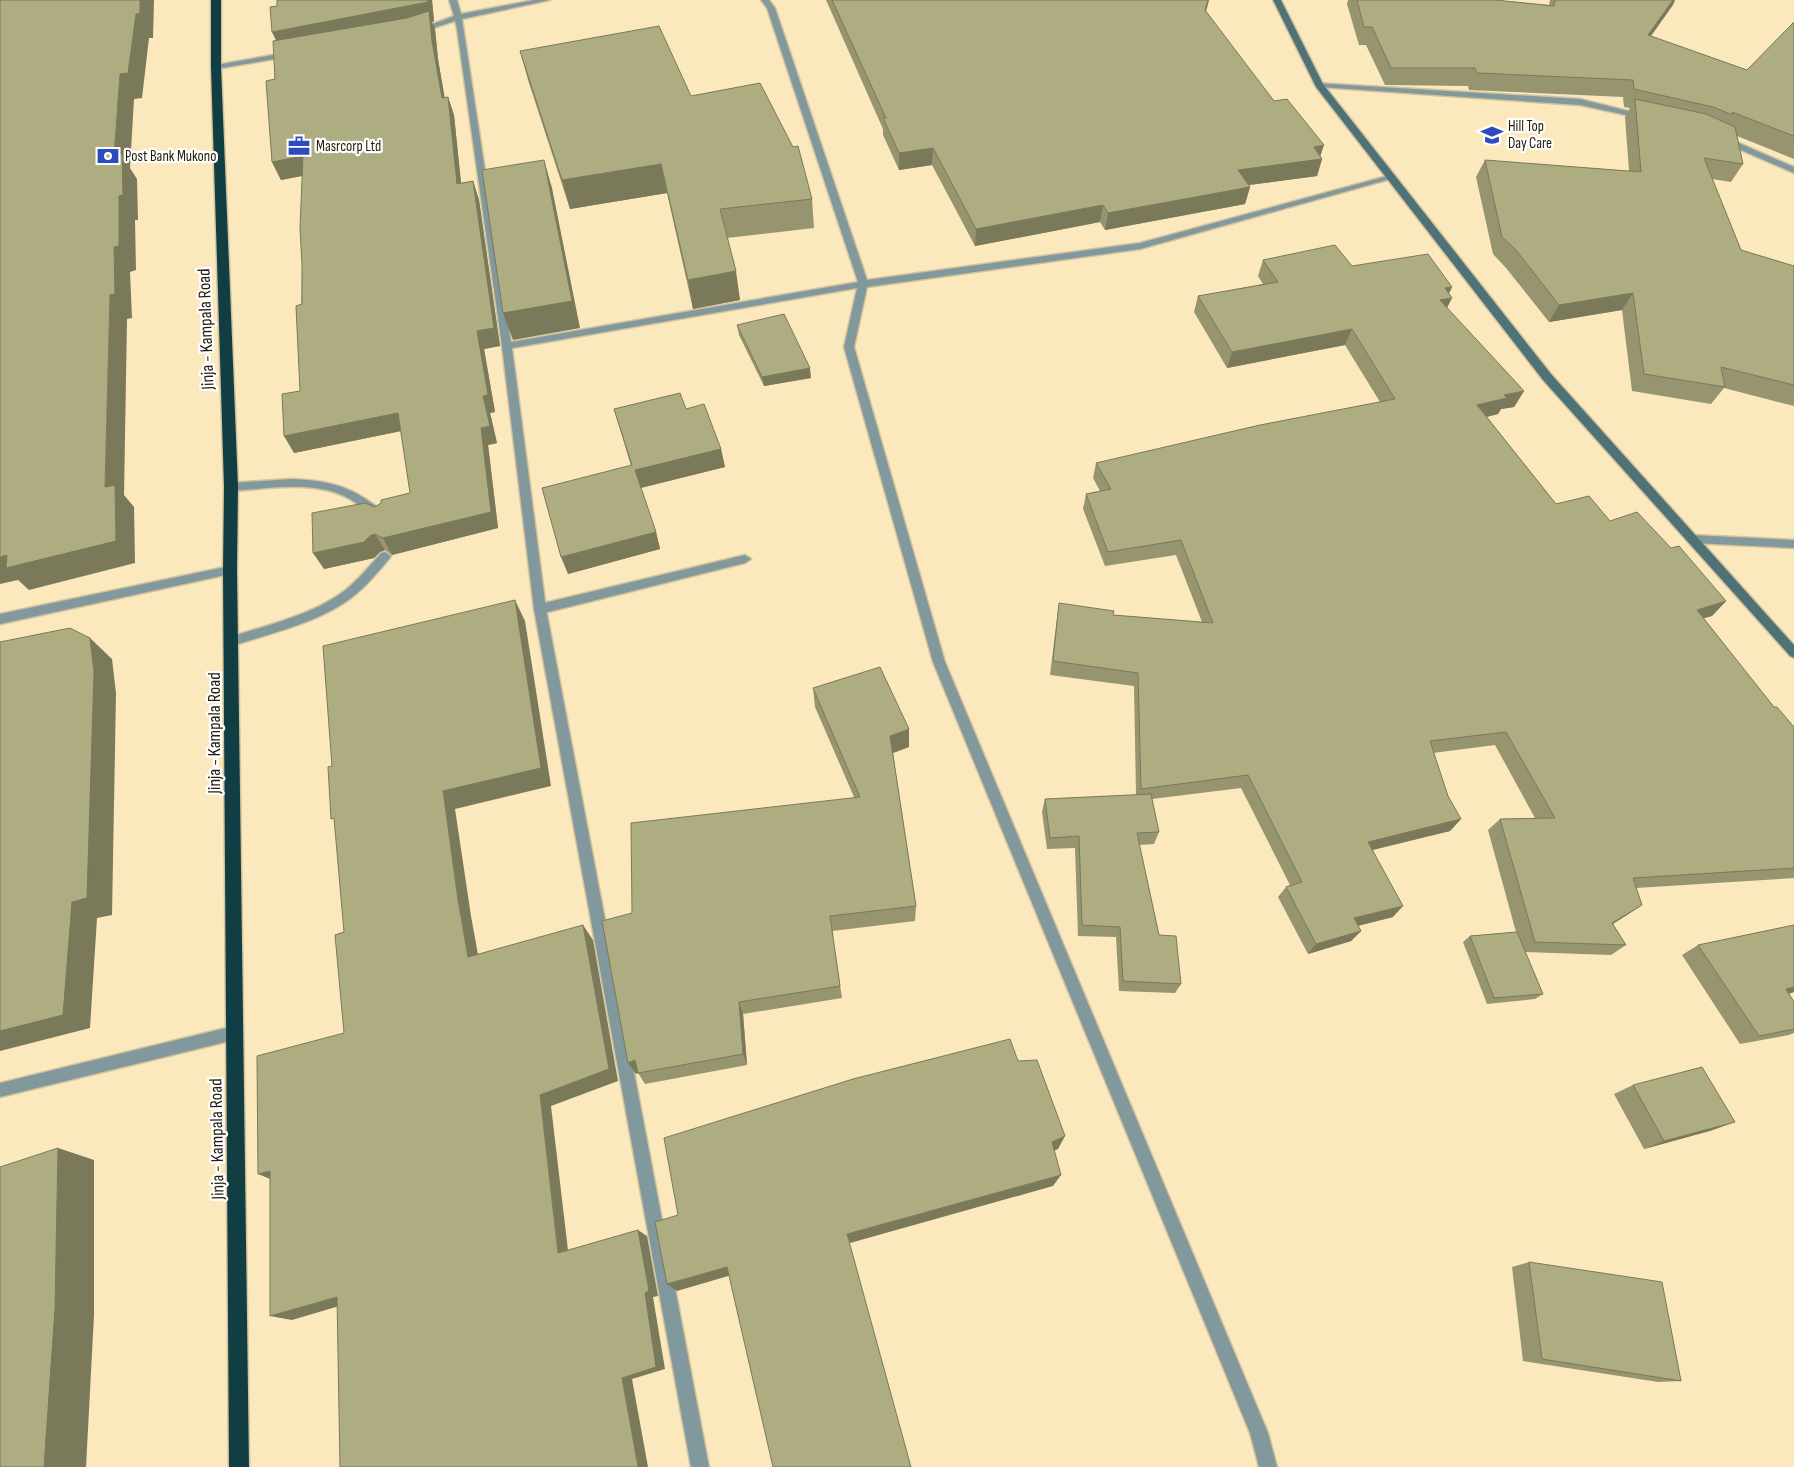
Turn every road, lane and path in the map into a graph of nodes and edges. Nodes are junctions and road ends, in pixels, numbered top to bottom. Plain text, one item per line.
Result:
1 (216, 0) edge
2 (453, 0) edge
3 (546, 0) edge
4 (765, 0) edge
5 (1277, 0) edge
6 (459, 17) junction
7 (414, 32) edge
8 (301, 52) edge
9 (216, 67) junction
10 (1319, 85) junction
11 (1654, 118) edge
12 (1716, 136) edge
13 (1794, 170) edge
14 (1390, 178) junction
15 (863, 284) junction
16 (507, 346) junction
17 (231, 487) junction
18 (383, 518) edge
19 (1692, 539) junction
20 (1794, 544) edge
21 (386, 556) edge
22 (746, 558) dead end
23 (230, 570) junction
24 (540, 609) junction
25 (0, 620) edge
26 (232, 641) junction
27 (1794, 653) edge
28 (234, 1033) junction
29 (0, 1090) edge
30 (240, 1467) edge
31 (700, 1467) edge
32 (1268, 1467) edge

1 - 9 highway, Jinja - Kampala Road
2 - 6 street
3 - 6 street
4 - 15 street
5 - 10 street
6 - 7 street
6 - 16 street
8 - 9 street
9 - 17 highway, Jinja - Kampala Road
10 - 11 street
10 - 14 street
12 - 13 street
14 - 15 street
14 - 19 street
15 - 16 street
15 - 32 street
16 - 24 street
17 - 18 street
17 - 23 highway, Jinja - Kampala Road
19 - 20 street
19 - 27 street
21 - 26 street
22 - 24 street
23 - 25 street
23 - 26 highway, Jinja - Kampala Road
24 - 31 street
26 - 28 highway, Jinja - Kampala Road
28 - 29 street
28 - 30 highway, Jinja - Kampala Road

